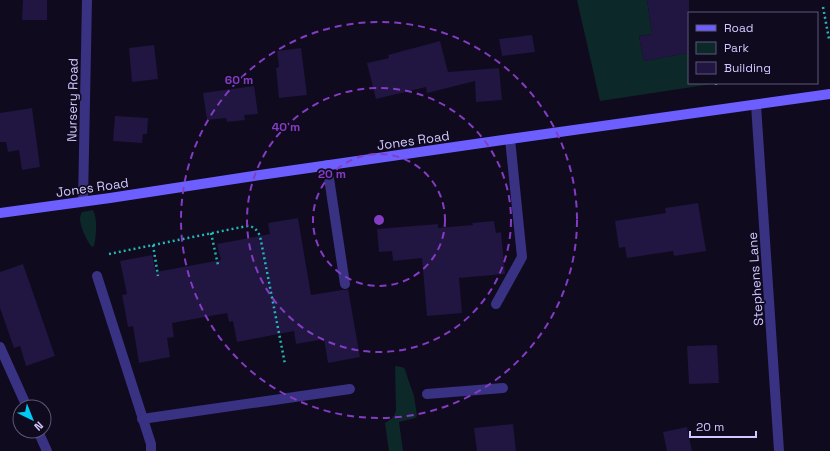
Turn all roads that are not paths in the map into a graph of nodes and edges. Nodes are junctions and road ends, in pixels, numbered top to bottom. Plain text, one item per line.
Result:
1 (87, 0) edge
2 (830, 94) edge
3 (756, 105) junction
4 (510, 139) junction
5 (327, 166) junction
6 (84, 201) junction
7 (0, 213) edge
8 (97, 276) dead end
9 (345, 284) dead end
10 (496, 304) dead end
11 (0, 347) edge
12 (503, 388) dead end
13 (350, 389) dead end
14 (427, 394) dead end
15 (23, 399) edge
16 (142, 419) junction
17 (42, 439) edge
18 (47, 451) edge
19 (151, 451) edge
20 (779, 451) edge

1 - 6 street, Nursery Road
2 - 3 main road, Jones Road
3 - 4 main road, Jones Road
3 - 20 street, Stephens Lane
4 - 5 main road, Jones Road
4 - 10 street
5 - 6 main road, Jones Road
5 - 9 street
6 - 7 main road, Jones Road
8 - 16 street
11 - 15 street
12 - 14 street
13 - 16 street
16 - 19 street
17 - 18 street

